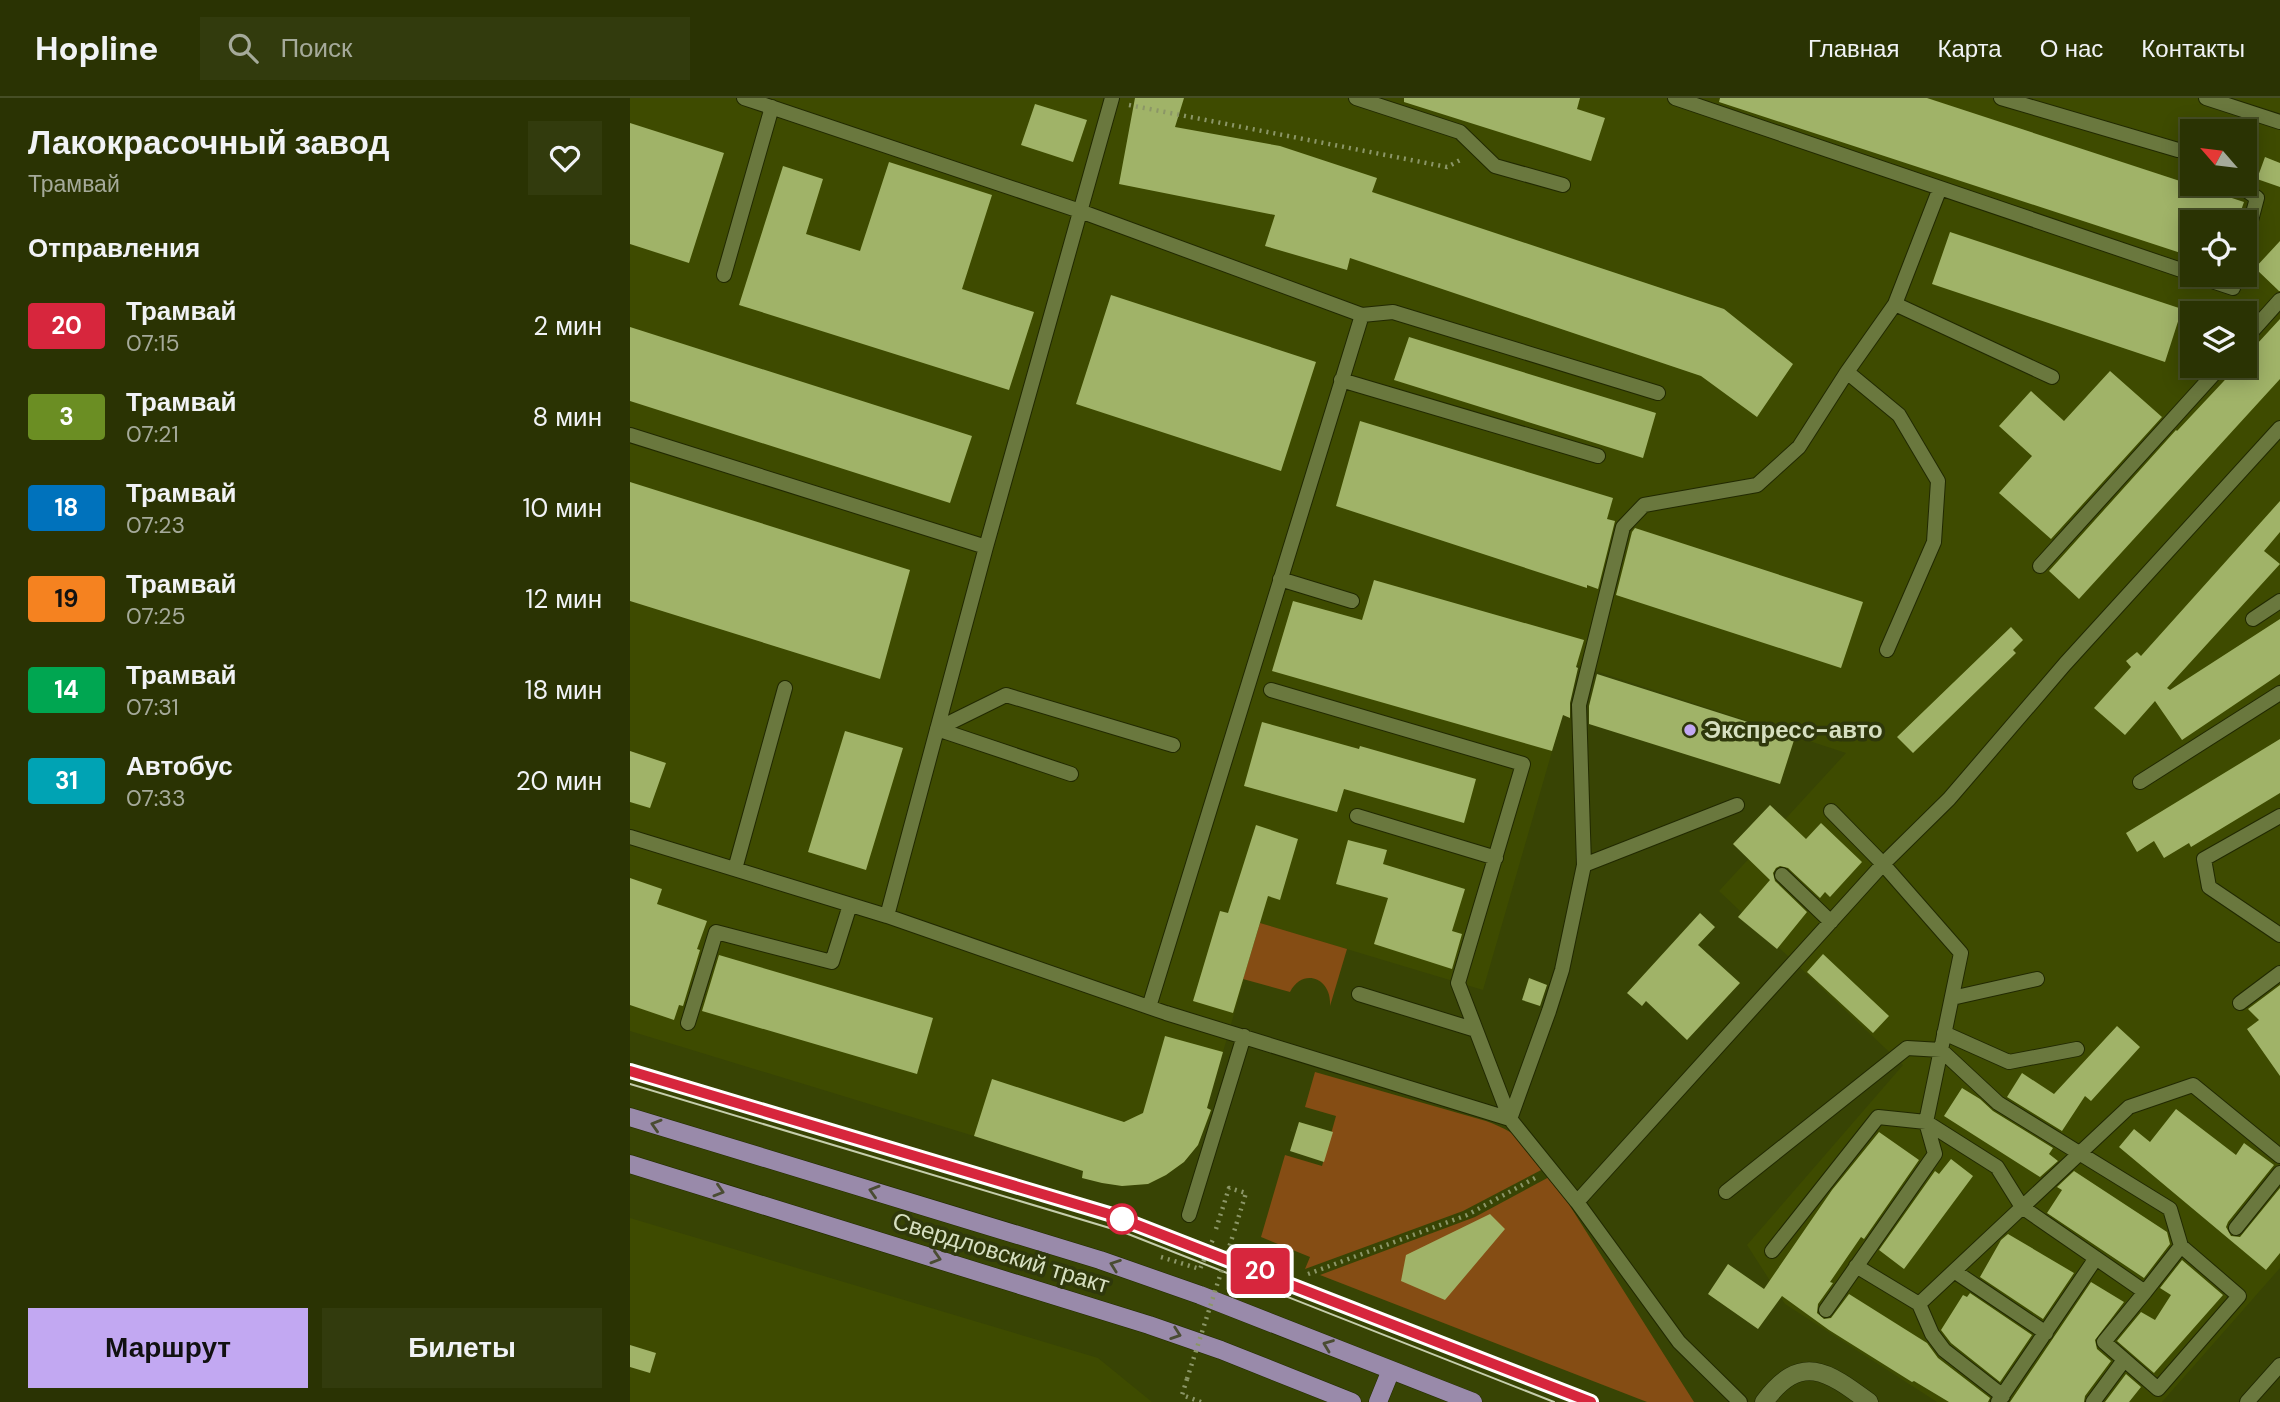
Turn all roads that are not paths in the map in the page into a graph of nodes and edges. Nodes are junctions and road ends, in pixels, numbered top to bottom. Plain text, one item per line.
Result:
1 (744, 98) edge
2 (1356, 98) edge
3 (1675, 98) edge
4 (2001, 98) edge
5 (2207, 98) edge
6 (1111, 100) edge
7 (772, 107) junction
8 (2280, 122) edge
9 (2178, 150) dead end
10 (1563, 185) dead end
11 (1940, 188) junction
12 (1080, 211) junction
13 (2180, 271) edge
14 (724, 275) dead end
15 (2280, 300) edge
16 (1895, 304) junction
17 (1362, 315) junction
18 (2257, 326) edge
19 (1847, 372) junction
20 (2052, 377) dead end
21 (2210, 378) edge
22 (1341, 380) junction
23 (1658, 393) dead end
24 (2280, 428) edge
25 (630, 435) edge
26 (1598, 456) dead end
27 (986, 547) junction
28 (2040, 566) dead end
29 (1280, 579) junction
30 (1352, 601) dead end
31 (2280, 601) edge
32 (2253, 619) dead end
33 (1887, 650) dead end
34 (785, 688) dead end
35 (1271, 690) dead end
36 (2280, 693) edge
37 (937, 729) junction
38 (1173, 744) dead end
39 (1071, 774) dead end
40 (2140, 782) dead end
41 (1737, 806) dead end
42 (1831, 811) dead end
43 (1357, 816) dead end
44 (2280, 816) edge
45 (630, 837) edge
46 (1496, 858) junction
47 (1883, 864) junction
48 (1584, 865) junction
49 (735, 869) junction
50 (1782, 875) dead end
51 (850, 905) junction
52 (887, 916) junction
53 (1831, 922) junction
54 (2280, 935) edge
55 (2280, 973) edge
56 (2037, 979) dead end
57 (1359, 994) dead end
58 (1952, 998) junction
59 (2240, 1003) dead end
60 (1149, 1007) junction
61 (688, 1023) dead end
62 (1476, 1030) junction
63 (1944, 1033) junction
64 (1244, 1036) junction
65 (1941, 1049) junction
66 (2077, 1049) dead end
67 (630, 1117) edge
68 (1510, 1119) junction
69 (1926, 1122) junction
70 (2081, 1153) junction
71 (2280, 1156) edge
72 (630, 1164) edge
73 (2280, 1173) edge
74 (1726, 1192) dead end
75 (1577, 1202) junction
76 (2022, 1207) junction
77 (1189, 1215) dead end
78 (2236, 1228) dead end
79 (2181, 1246) junction
80 (1772, 1251) dead end
81 (2096, 1258) junction
82 (1856, 1266) junction
83 (1954, 1271) junction
84 (2145, 1292) junction
85 (1919, 1304) junction
86 (1826, 1310) dead end
87 (2046, 1333) junction
88 (2124, 1360) junction
89 (2280, 1365) edge
90 (1391, 1370) junction
91 (2001, 1399) edge
92 (1352, 1402) edge
93 (1378, 1402) edge
94 (1473, 1402) edge
95 (1740, 1402) edge
96 (1764, 1402) edge
97 (1869, 1402) edge
98 (2093, 1402) edge
99 (2247, 1402) edge

1 - 7 lane
2 - 10 lane
3 - 11 lane
4 - 9 lane
5 - 8 lane
6 - 12 lane
7 - 12 lane
7 - 14 lane
11 - 13 lane
11 - 16 lane
12 - 17 lane
12 - 27 lane
15 - 18 lane
16 - 19 lane
16 - 20 lane
17 - 22 lane
17 - 23 lane
19 - 33 lane
19 - 48 lane
21 - 28 lane
22 - 26 lane
22 - 29 lane
24 - 47 lane
25 - 27 lane
27 - 37 lane
29 - 30 lane
29 - 60 lane
31 - 32 lane
34 - 49 lane
35 - 46 lane
36 - 40 lane
37 - 38 lane
37 - 39 lane
37 - 52 lane
41 - 48 lane
42 - 47 lane
43 - 46 lane
44 - 54 lane
45 - 49 lane
46 - 62 lane
47 - 53 lane
47 - 58 lane
48 - 68 lane
49 - 51 lane
50 - 53 lane
51 - 52 lane
51 - 61 lane
52 - 60 lane
53 - 75 lane
55 - 59 lane
56 - 58 lane
57 - 62 lane
58 - 63 lane
60 - 64 lane
62 - 68 lane
63 - 65 lane
63 - 66 lane
64 - 68 lane
64 - 77 lane
65 - 69 lane
65 - 70 lane
65 - 74 lane
90 -> 67 main road, Свердловский тракт
68 - 75 lane
69 - 76 lane
69 - 80 lane
69 - 82 lane
70 - 71 lane
70 - 76 lane
70 - 79 lane
72 -> 92 main road, Свердловский тракт
73 - 78 lane
75 - 95 lane
76 - 81 lane
76 - 83 lane
79 - 84 lane
79 - 88 lane
81 - 84 lane
81 - 87 lane
82 - 85 lane
82 - 86 lane
83 - 85 lane
83 - 87 lane
84 - 88 lane
85 - 91 lane
87 - 91 lane
88 - 98 lane
89 - 99 lane
90 - 93 main road
90 - 94 main road, Свердловский тракт
96 - 97 main road

